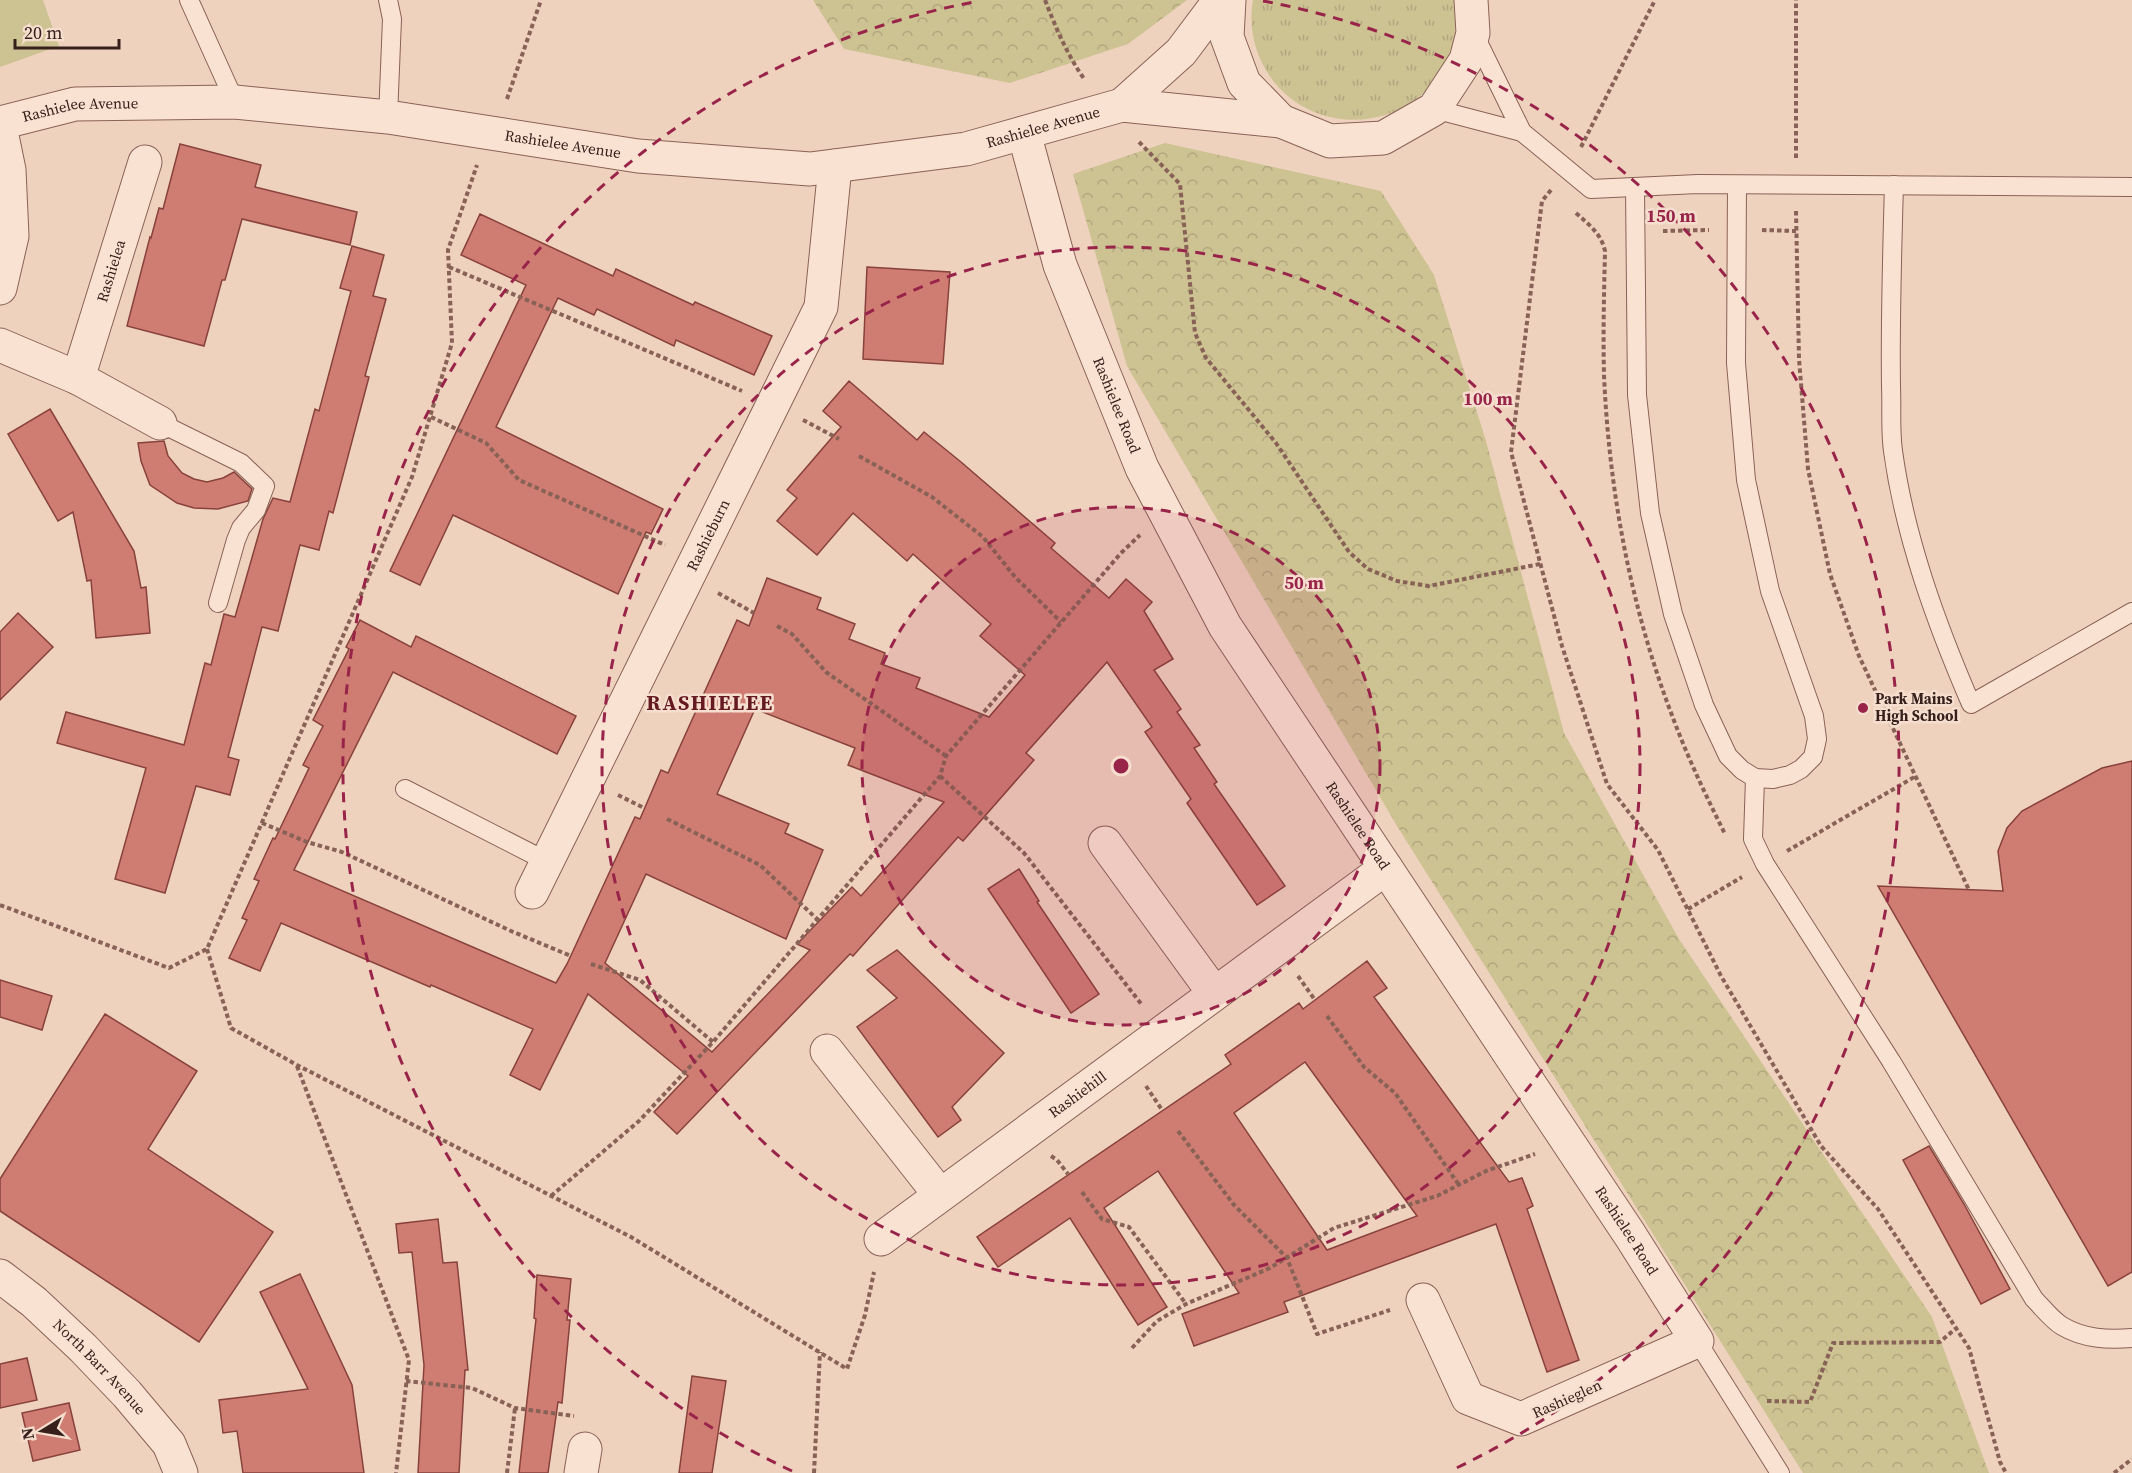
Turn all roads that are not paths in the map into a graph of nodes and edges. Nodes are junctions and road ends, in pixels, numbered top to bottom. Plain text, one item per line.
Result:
1 (189, 0) edge
2 (388, 0) edge
3 (1220, 0) edge
4 (1229, 0) edge
5 (1471, 0) edge
6 (1473, 33) junction
7 (236, 102) junction
8 (1115, 107) junction
9 (1434, 109) junction
10 (388, 117) junction
11 (1281, 121) junction
12 (0, 124) edge
13 (1522, 132) junction
14 (1024, 133) junction
15 (145, 162) dead end
16 (835, 166) junction
17 (1737, 185) junction
18 (1894, 185) junction
19 (1635, 187) junction
20 (2132, 187) edge
21 (0, 288) edge
22 (0, 345) edge
23 (78, 378) junction
24 (160, 423) joint
25 (218, 603) dead end
26 (2132, 612) edge
27 (1755, 778) junction
28 (405, 789) dead end
29 (1105, 843) dead end
30 (546, 861) junction
31 (1386, 868) junction
32 (532, 892) dead end
33 (1214, 993) junction
34 (827, 1051) dead end
35 (940, 1196) junction
36 (881, 1239) road end
37 (0, 1276) edge
38 (1423, 1300) road end
39 (2132, 1338) edge
40 (1697, 1341) junction
41 (181, 1473) edge
42 (1780, 1473) edge

1 - 7 lane
2 - 10 lane
3 - 8 street, Rashielee Avenue
4 - 11 street
5 - 6 street
6 - 9 street
6 - 13 lane
7 - 10 street, Rashielee Avenue
7 - 12 street, Rashielee Avenue
8 - 11 street, Rashielee Avenue
8 - 14 street, Rashielee Avenue
9 - 11 street
9 - 13 lane
10 - 16 street, Rashielee Avenue
12 - 21 street
13 - 19 lane
14 - 16 street, Rashielee Avenue
14 - 31 street, Rashielee Road
15 - 23 street, Rashielea
16 - 30 street, Rashieburn
17 - 18 lane
17 - 19 lane
17 - 27 lane
18 - 20 lane
18 - 26 lane
19 - 27 lane
22 - 23 street
23 - 24 street
24 - 25 lane
27 - 39 lane
28 - 30 lane
29 - 33 street
30 - 32 street, Rashieburn
31 - 33 street, Rashiehill
31 - 40 street, Rashielee Road
33 - 35 street, Rashiehill
34 - 35 street
35 - 36 street, Rashiehill
37 - 41 street, North Barr Avenue
38 - 40 street, Rashieglen
40 - 42 lane, Rashielee Road

